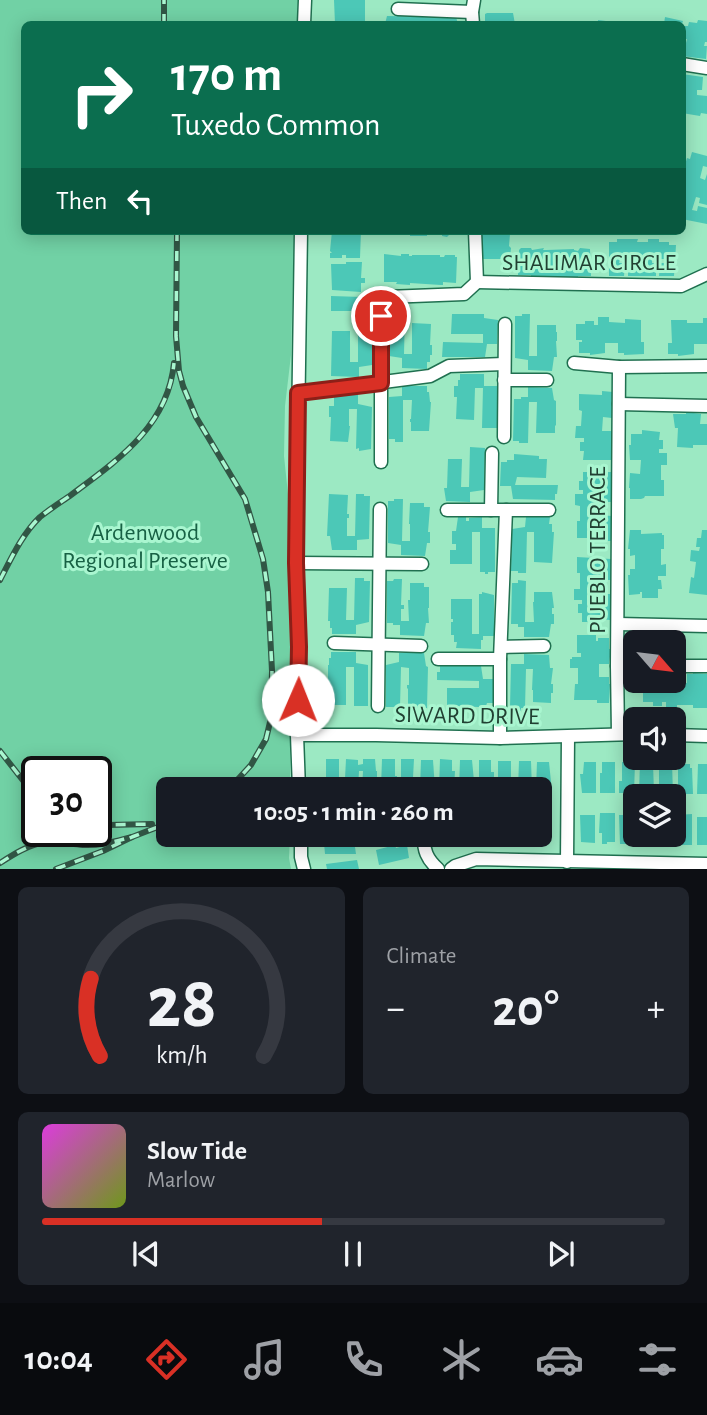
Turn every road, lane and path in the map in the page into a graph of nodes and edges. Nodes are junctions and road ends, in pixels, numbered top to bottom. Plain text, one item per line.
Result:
1 (305, 0) edge
2 (398, 9) dead end
3 (473, 12) edge
4 (304, 21) edge
5 (686, 65) edge
6 (707, 68) edge
7 (301, 235) edge
8 (475, 235) edge
9 (707, 273) edge
10 (477, 282) junction
11 (387, 297) dead end
12 (381, 316) dead end
13 (505, 324) dead end
14 (574, 363) dead end
15 (504, 364) junction
16 (707, 366) edge
17 (619, 367) junction
18 (504, 380) junction
19 (547, 380) dead end
20 (381, 383) junction
21 (298, 393) junction
22 (619, 404) junction
23 (707, 406) edge
24 (504, 437) dead end
25 (492, 453) dead end
26 (381, 462) dead end
27 (380, 509) dead end
28 (447, 510) dead end
29 (491, 510) junction
30 (506, 510) junction
31 (549, 510) dead end
32 (296, 563) junction
33 (379, 563) junction
34 (422, 564) dead end
35 (618, 624) junction
36 (707, 625) edge
37 (334, 643) dead end
38 (378, 644) junction
39 (421, 646) dead end
40 (544, 646) dead end
41 (500, 653) junction
42 (438, 659) dead end
43 (617, 666) junction
44 (623, 666) edge
45 (686, 666) edge
46 (707, 666) edge
47 (378, 706) dead end
48 (618, 734) junction
49 (623, 734) edge
50 (298, 735) junction
51 (686, 735) edge
52 (707, 736) edge
53 (568, 737) junction
54 (500, 738) junction
55 (299, 777) edge
56 (301, 847) edge
57 (424, 847) edge
58 (567, 862) junction
59 (707, 864) edge
60 (304, 869) edge
61 (438, 869) edge
62 (451, 869) edge

1 - 4 street
2 - 3 street
5 - 6 street
7 - 21 street
8 - 10 street, SHALIMAR CIRCLE
9 - 10 street, SHALIMAR CIRCLE
10 - 11 street
12 - 20 street
13 - 15 street
14 - 17 street
15 - 18 street
15 - 20 street
16 - 17 street
17 - 22 street, PUEBLO TERRACE
18 - 19 street
18 - 24 street
20 - 21 street
20 - 26 street
21 - 32 street
22 - 23 street
22 - 35 street, PUEBLO TERRACE
25 - 29 street
27 - 33 street
28 - 29 street
29 - 30 street
30 - 31 street
30 - 41 street
32 - 33 street
32 - 50 street
33 - 34 street
33 - 38 street
35 - 36 street
35 - 43 street, PUEBLO TERRACE
37 - 38 street
38 - 39 street
38 - 47 street
40 - 41 street
41 - 42 street
41 - 54 street
43 - 44 street
43 - 48 street, PUEBLO TERRACE
45 - 46 street
48 - 49 street, SIWARD DRIVE
48 - 53 street, SIWARD DRIVE
50 - 54 street, SIWARD DRIVE
50 - 55 street
51 - 52 street
53 - 54 street, SIWARD DRIVE
53 - 58 street
56 - 60 street
57 - 61 street
58 - 59 street
58 - 62 street

